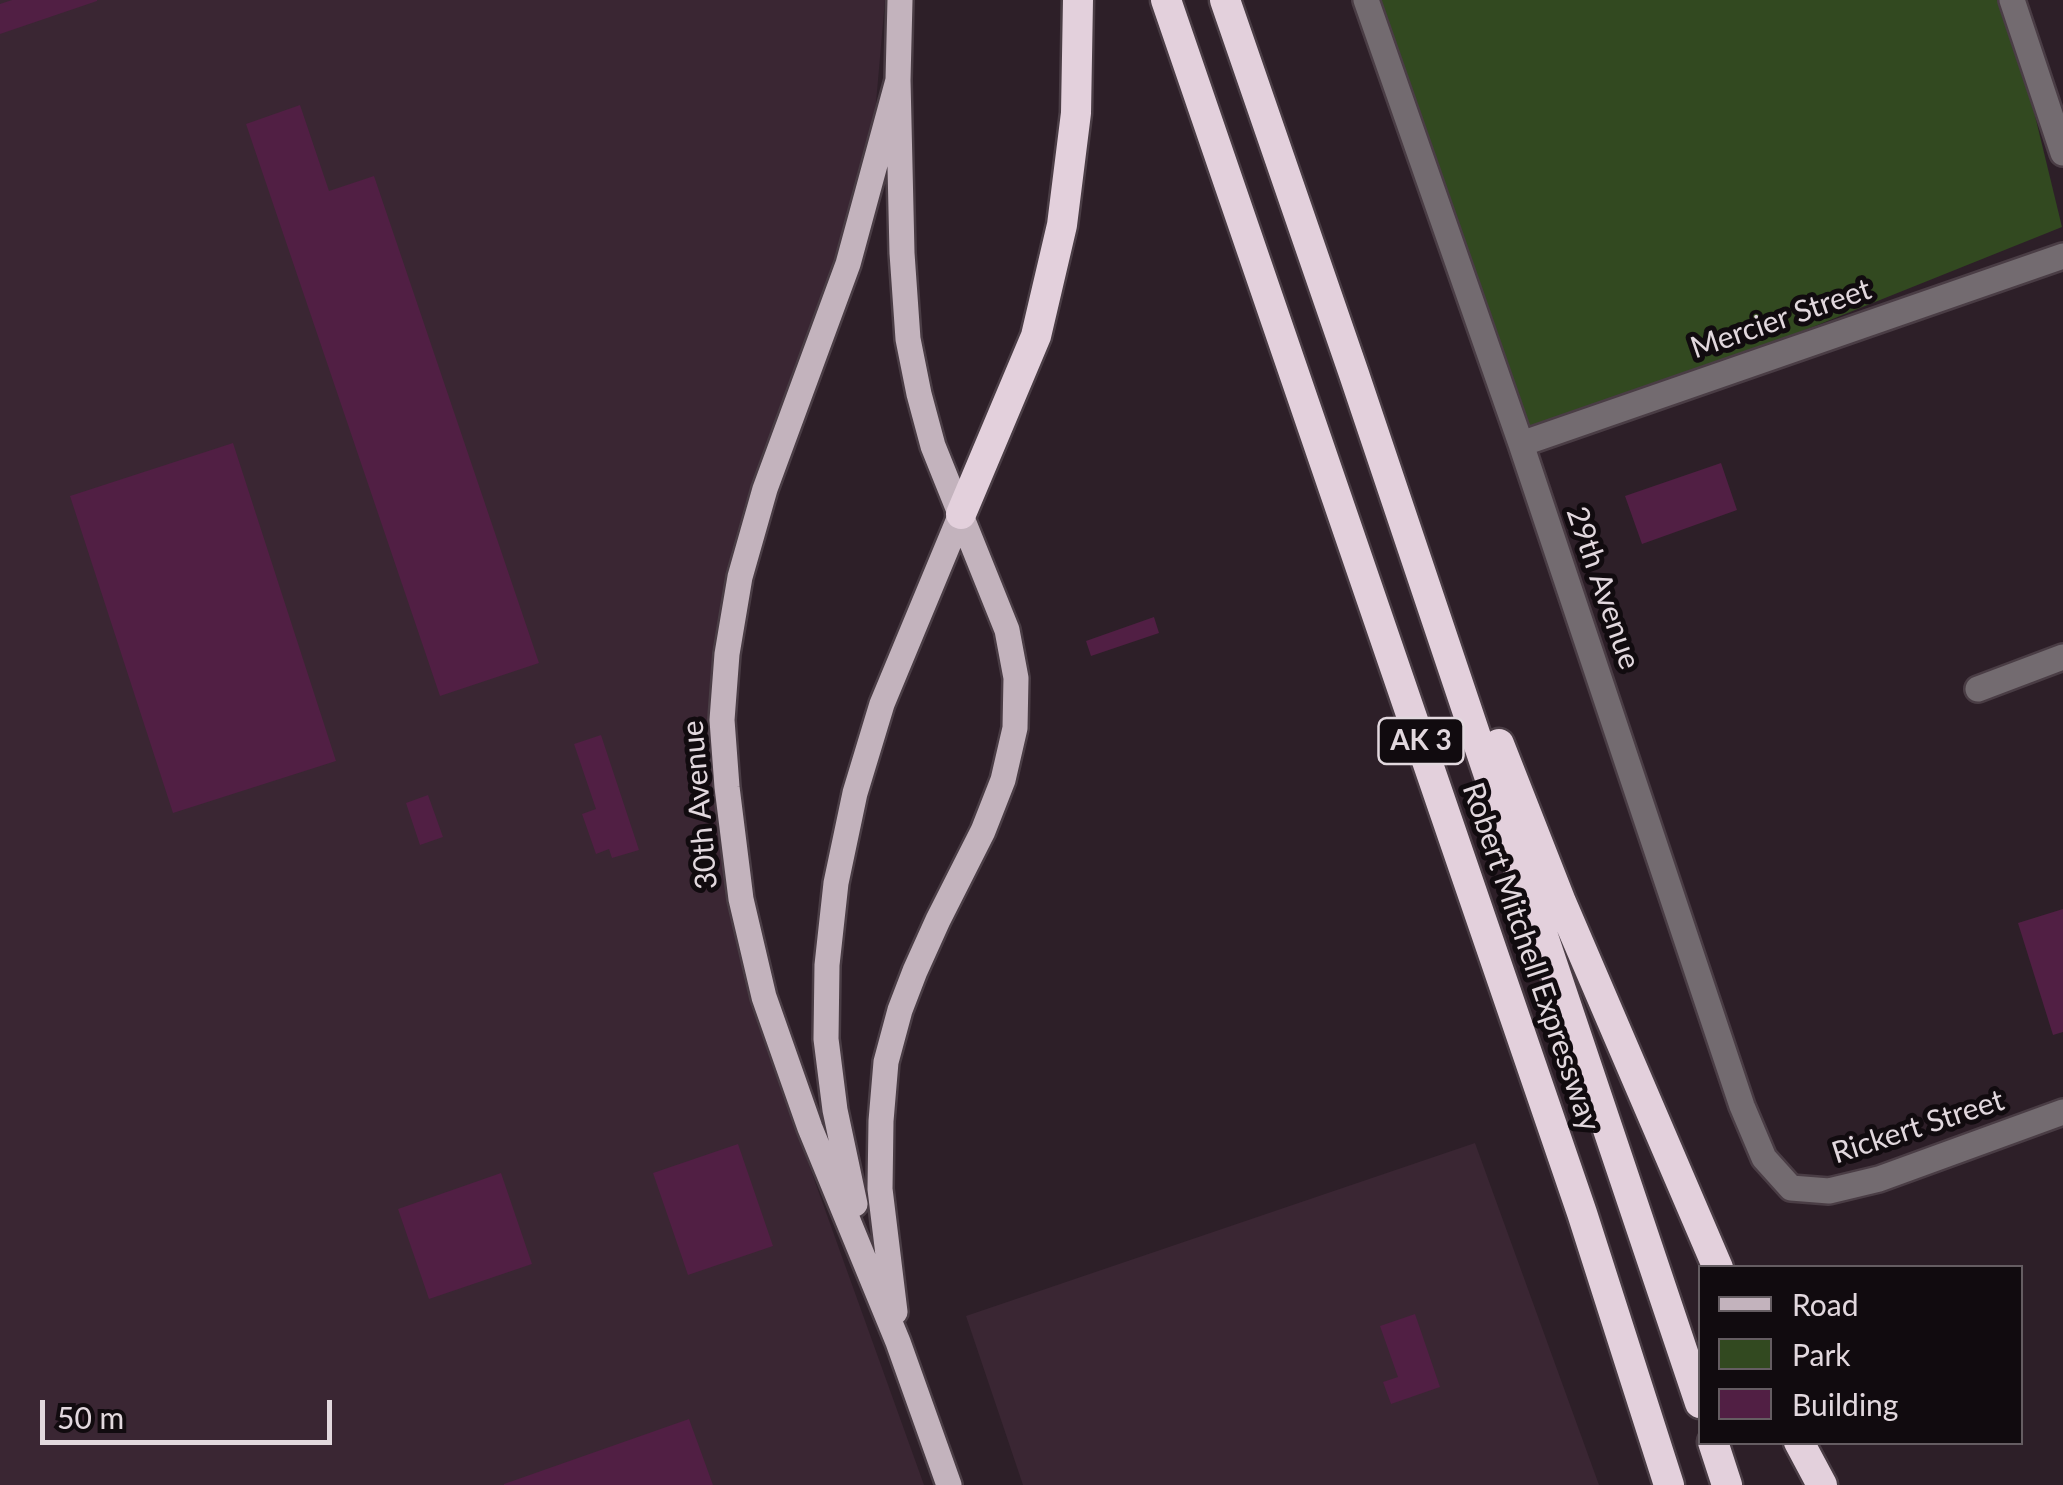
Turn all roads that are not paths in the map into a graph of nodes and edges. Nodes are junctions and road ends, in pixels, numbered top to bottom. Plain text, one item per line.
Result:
1 (900, 0) edge
2 (1078, 0) edge
3 (1166, 0) edge
4 (1225, 0) edge
5 (1366, 0) edge
6 (2012, 0) edge
7 (898, 80) junction
8 (2063, 153) edge
9 (2063, 256) edge
10 (1354, 374) junction
11 (1521, 444) junction
12 (961, 514) junction
13 (2063, 658) edge
14 (1978, 689) dead end
15 (2063, 1112) edge
16 (1791, 1188) joint
17 (1717, 1265) edge
18 (898, 1342) junction
19 (1698, 1398) edge
20 (1714, 1445) edge
21 (1801, 1445) edge
22 (949, 1485) edge
23 (1668, 1485) edge
24 (1727, 1485) edge
25 (1822, 1485) edge

1 - 7 main road, 30th Avenue
2 - 12 highway
3 - 23 highway, Robert Mitchell Expressway / AK 3
4 - 10 highway, Robert Mitchell Expressway / AK 3
5 - 11 street, 29th Avenue
6 - 8 street
7 - 12 main road, 30th Avenue
7 - 18 main road, 30th Avenue
9 - 11 street, Mercier Street
10 - 17 highway
10 - 19 highway, Robert Mitchell Expressway / AK 3
11 - 16 street, 29th Avenue
12 - 18 main road
12 - 18 main road, 30th Avenue
13 - 14 street
15 - 16 street, Rickert Street
18 - 22 main road, 30th Avenue
20 - 24 highway
21 - 25 highway

